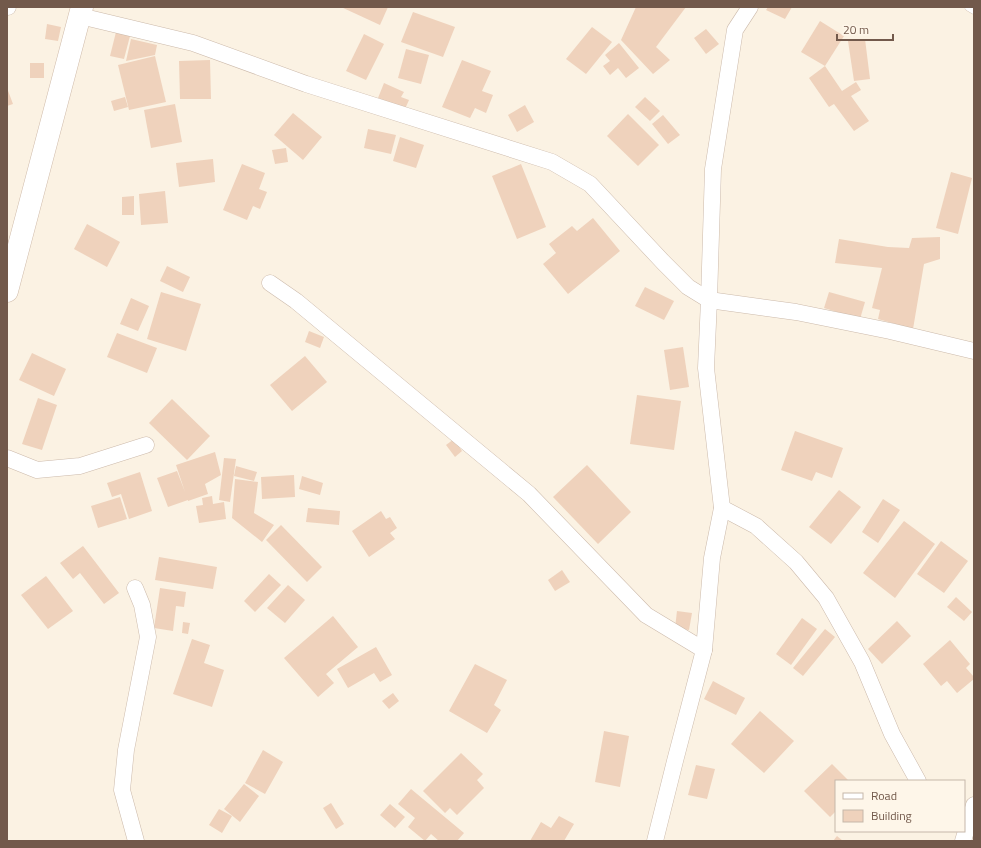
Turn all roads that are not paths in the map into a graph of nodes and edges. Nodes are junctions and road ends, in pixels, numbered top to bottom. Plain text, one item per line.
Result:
1 (750, 7) edge
2 (969, 7) edge
3 (80, 10) edge
4 (974, 10) edge
5 (270, 283) dead end
6 (7, 291) edge
7 (709, 300) junction
8 (974, 351) edge
9 (146, 445) dead end
10 (7, 458) edge
11 (722, 508) junction
12 (135, 588) dead end
13 (704, 650) junction
14 (917, 780) edge
15 (969, 812) edge
16 (965, 831) edge
17 (136, 841) edge
18 (655, 841) edge

1 - 7 street
2 - 4 lane
3 - 6 street
3 - 7 street
5 - 13 street
7 - 8 street
7 - 11 street
9 - 10 street
11 - 13 street
11 - 14 street
12 - 17 street
13 - 18 street
15 - 16 street

